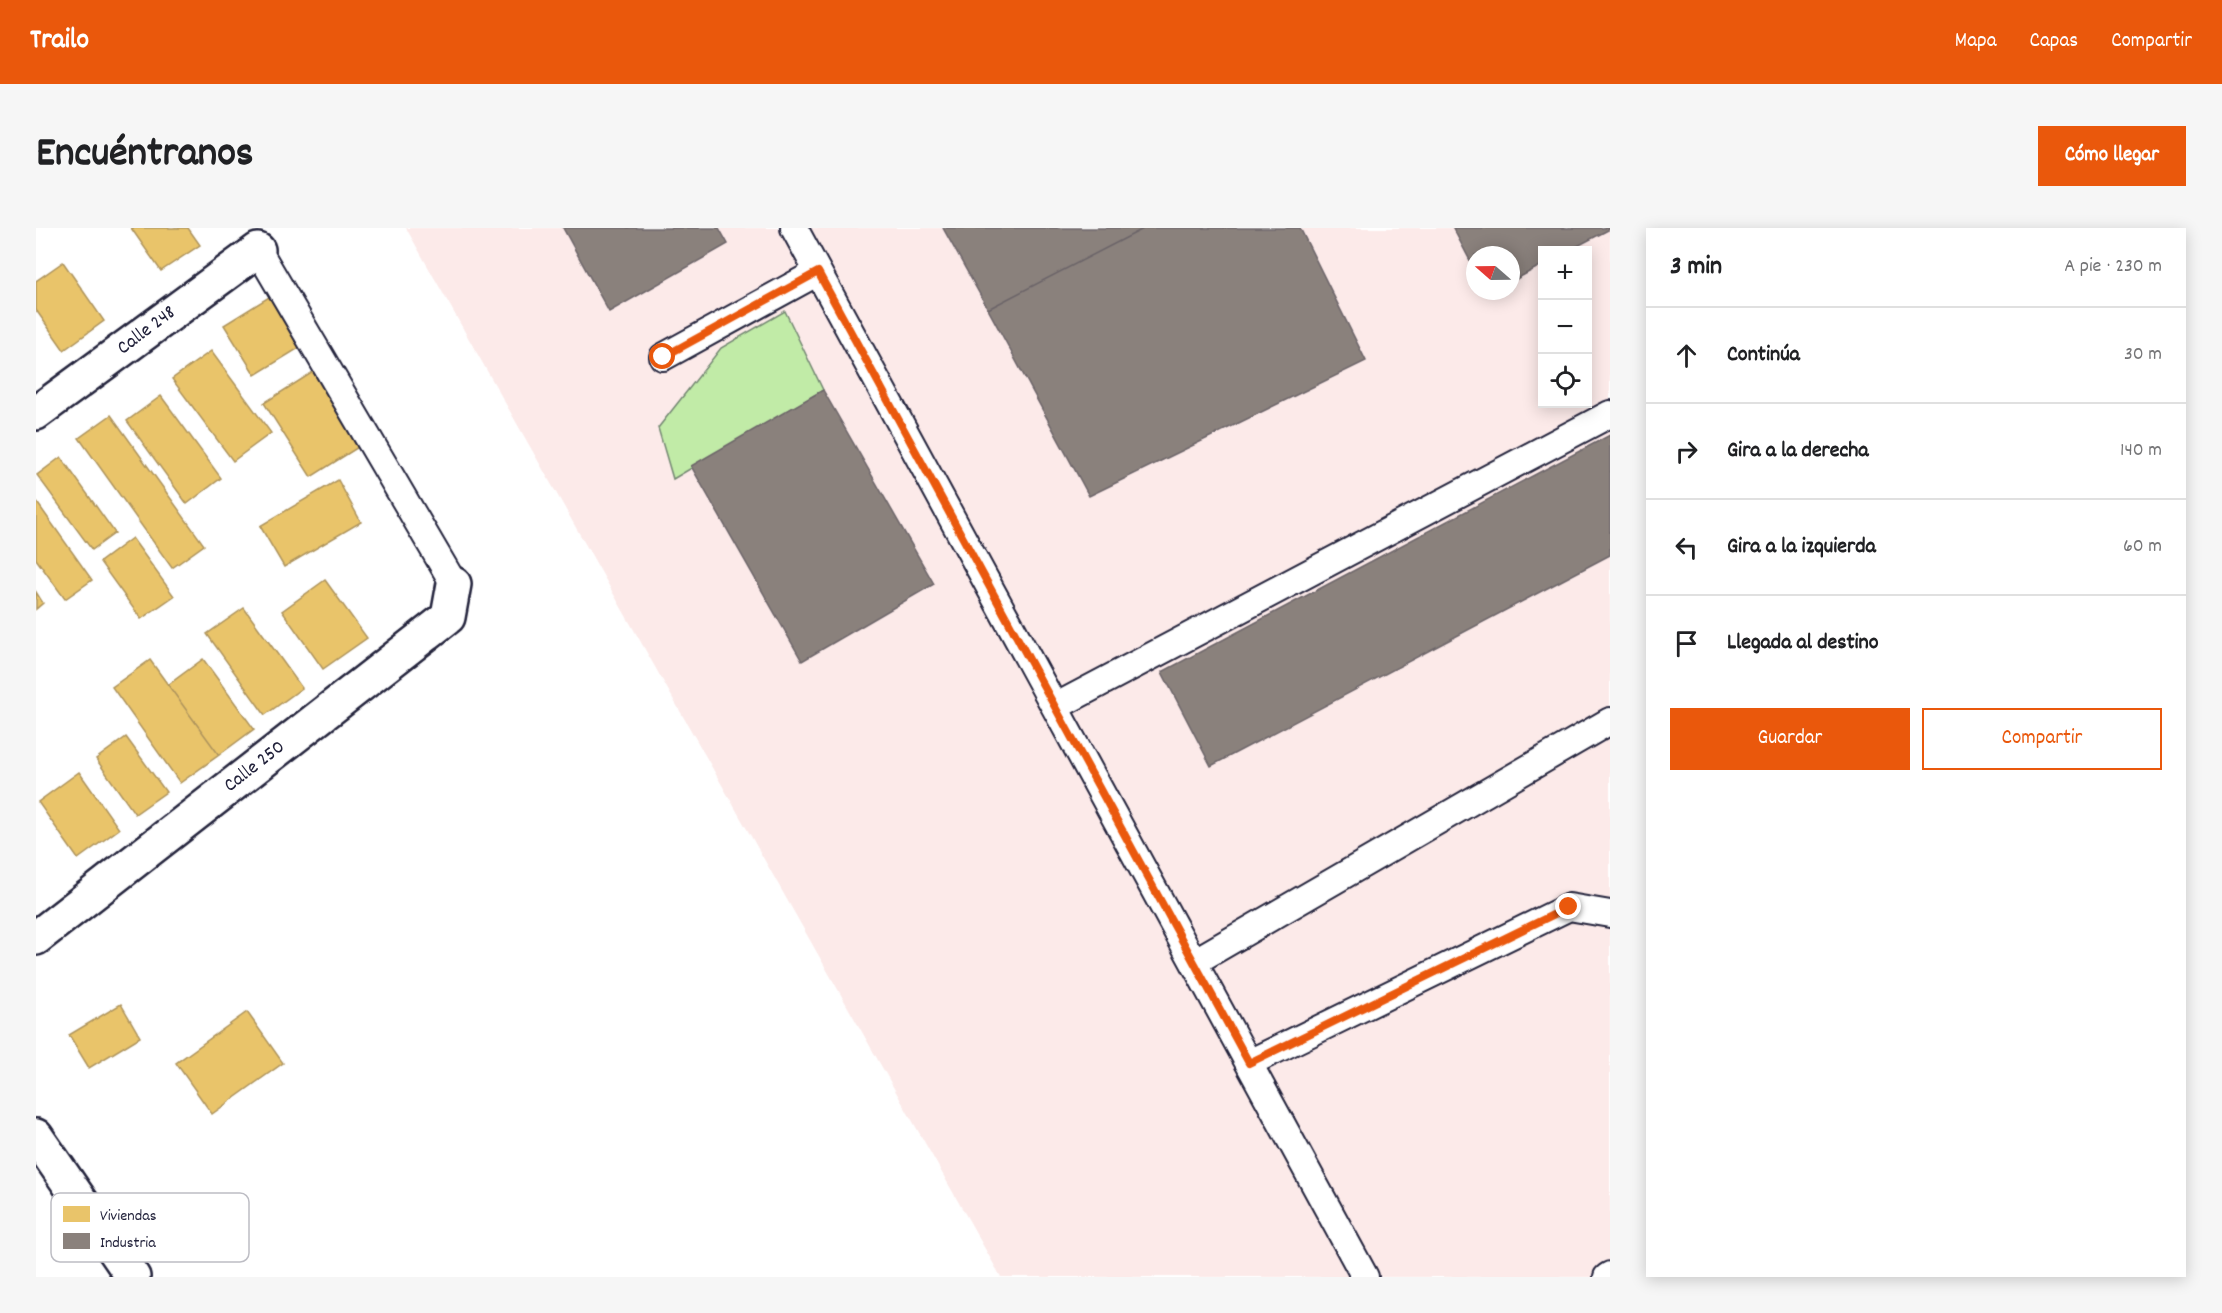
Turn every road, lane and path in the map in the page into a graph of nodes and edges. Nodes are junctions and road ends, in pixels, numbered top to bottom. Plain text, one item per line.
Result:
1 (802, 230) edge
2 (258, 250) joint
3 (818, 272) junction
4 (663, 357) dead end
5 (36, 413) edge
6 (1610, 414) edge
7 (454, 584) joint
8 (1055, 707) junction
9 (1610, 721) edge
10 (1610, 914) edge
11 (36, 938) edge
12 (1194, 962) junction
13 (1249, 1063) junction
14 (36, 1136) edge
15 (75, 1193) edge
16 (123, 1262) edge
17 (133, 1277) edge
18 (1365, 1277) edge

1 - 3 lane
2 - 5 street, Calle 248
2 - 7 lane
3 - 4 lane
3 - 8 lane
6 - 8 lane
7 - 11 street, Calle 250
8 - 12 lane
9 - 12 lane
10 - 13 lane
12 - 13 lane
13 - 18 lane
14 - 15 street
16 - 17 street

